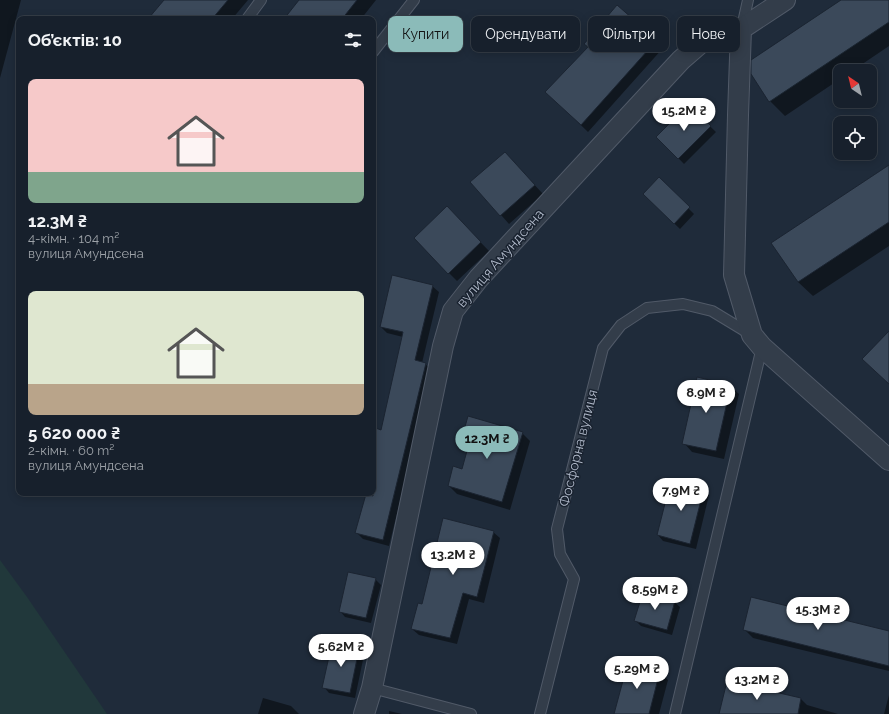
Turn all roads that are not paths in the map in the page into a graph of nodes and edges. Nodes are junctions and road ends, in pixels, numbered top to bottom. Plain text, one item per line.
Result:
1 (261, 0) edge
2 (414, 0) edge
3 (748, 0) edge
4 (785, 0) edge
5 (249, 16) edge
6 (741, 29) junction
7 (376, 48) edge
8 (757, 341) junction
9 (889, 460) edge
10 (372, 688) junction
11 (364, 714) edge
12 (471, 714) edge
13 (540, 714) edge
14 (675, 714) edge

1 - 5 lane
2 - 7 lane
3 - 6 lane
4 - 6 street
6 - 8 street
6 - 10 street, вулиця Амундсена
8 - 9 street, Фосфорна вулиця
8 - 13 lane, Фосфорна вулиця
8 - 14 lane
10 - 11 street, вулиця Амундсена
10 - 12 lane

